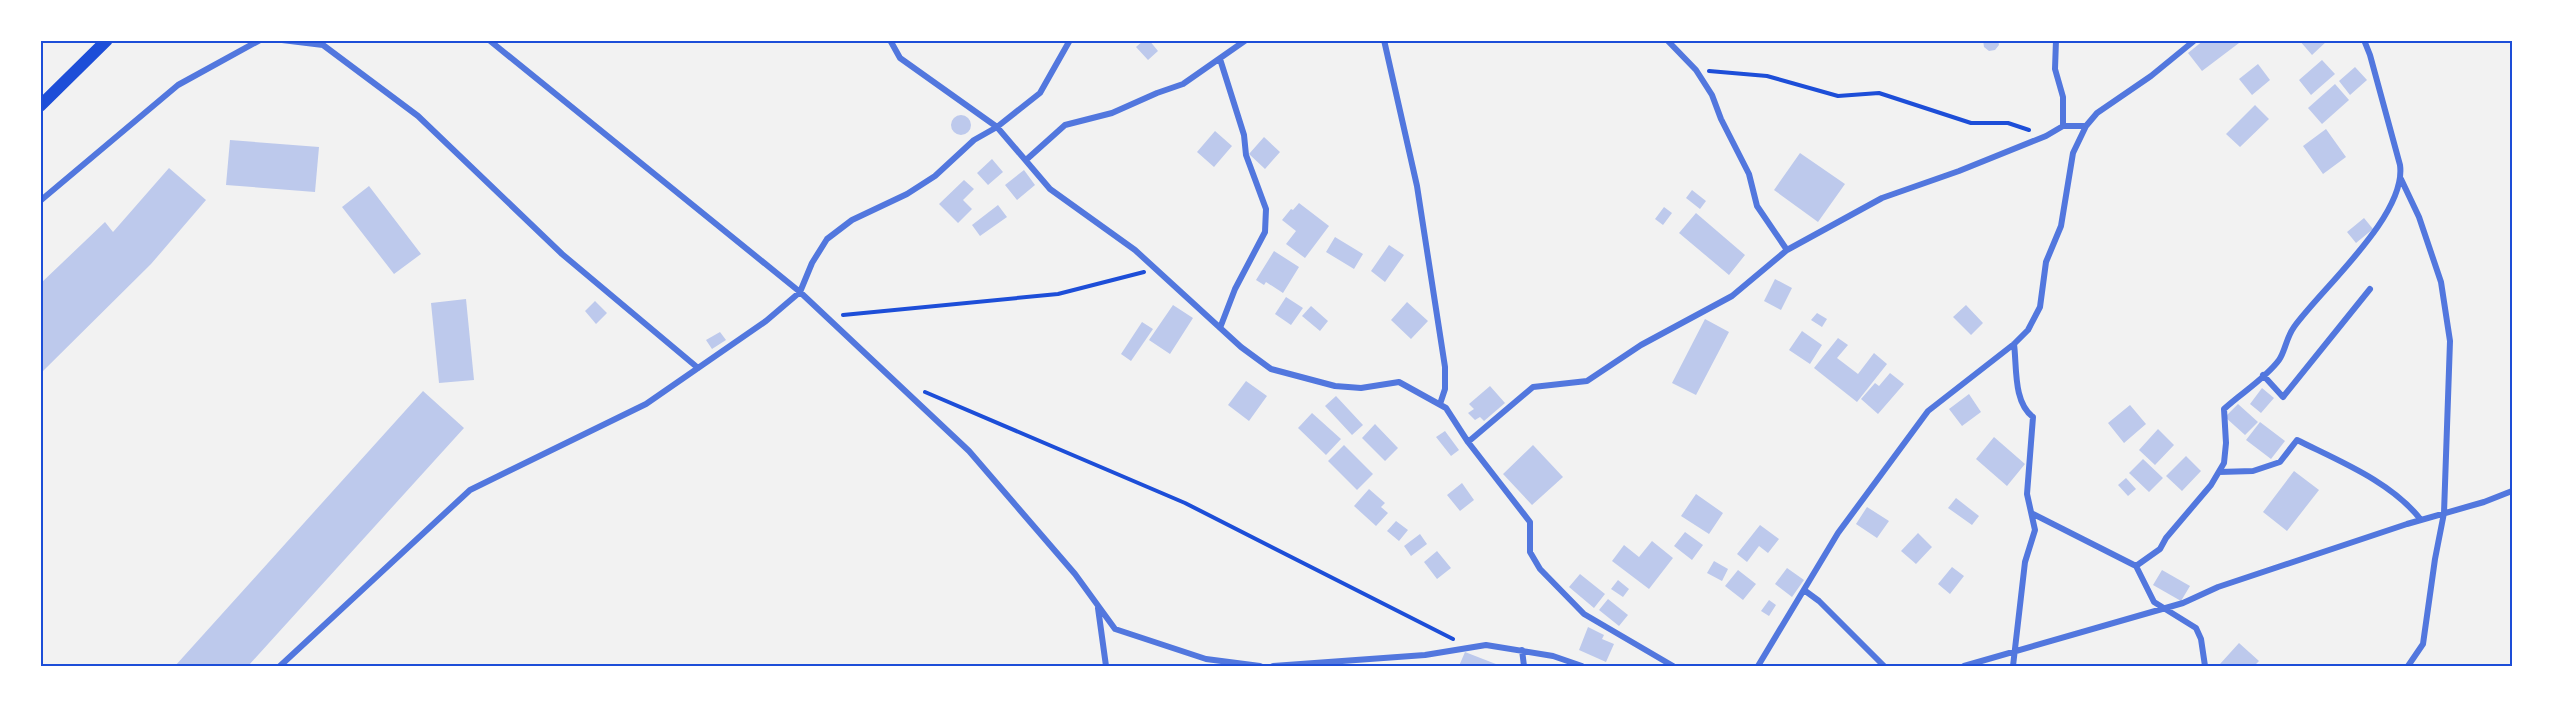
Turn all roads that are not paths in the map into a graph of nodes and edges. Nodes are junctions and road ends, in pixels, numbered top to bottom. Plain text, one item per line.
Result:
1 (106, 40) edge
2 (260, 40) edge
3 (282, 40) edge
4 (489, 40) edge
5 (890, 40) edge
6 (1070, 40) edge
7 (1246, 40) edge
8 (1384, 40) edge
9 (1667, 40) edge
10 (2056, 40) edge
11 (2195, 40) edge
12 (2364, 40) edge
13 (1220, 59) junction
14 (40, 106) edge
15 (2063, 126) junction
16 (2086, 126) junction
17 (997, 127) junction
18 (1026, 160) junction
19 (2401, 178) junction
20 (40, 201) edge
21 (1787, 250) junction
22 (2370, 289) dead end
23 (800, 292) junction
24 (1220, 328) junction
25 (2014, 344) junction
26 (698, 368) junction
27 (2263, 375) junction
28 (1440, 404) junction
29 (1468, 442) junction
30 (2219, 472) junction
31 (2512, 491) edge
32 (2444, 513) junction
33 (2033, 514) junction
34 (2421, 520) junction
35 (2136, 566) junction
36 (1804, 590) junction
37 (1097, 604) junction
38 (2162, 608) junction
39 (1522, 650) junction
40 (2014, 651) junction
41 (280, 666) edge
42 (1106, 666) edge
43 (1260, 666) edge
44 (1273, 666) edge
45 (1524, 666) edge
46 (1582, 666) edge
47 (1673, 666) edge
48 (1758, 666) edge
49 (1884, 666) edge
50 (1964, 666) edge
51 (2013, 666) edge
52 (2205, 666) edge
53 (2408, 666) edge

1 - 14 main road
2 - 20 street
3 - 26 street
4 - 23 street
5 - 17 street
6 - 17 street
7 - 13 street
8 - 28 street
9 - 21 street
10 - 15 street
11 - 16 street
12 - 19 street
13 - 18 street
13 - 24 street
15 - 16 street
15 - 21 street
16 - 25 street
17 - 18 street
17 - 23 street
18 - 24 street
19 - 27 street
19 - 32 street
21 - 29 street
22 - 27 street
23 - 26 street
23 - 37 street
24 - 28 street
25 - 33 street
25 - 36 street
26 - 41 street
27 - 30 street
28 - 29 street
29 - 47 street
30 - 34 street
30 - 35 street
31 - 32 street
32 - 34 street
32 - 53 street
33 - 35 street
33 - 40 street
34 - 38 street
35 - 38 street
36 - 48 street
36 - 49 street
37 - 42 street
37 - 43 street
38 - 40 street
38 - 52 street
39 - 44 street
39 - 45 street
39 - 46 street
40 - 50 street
40 - 51 street

